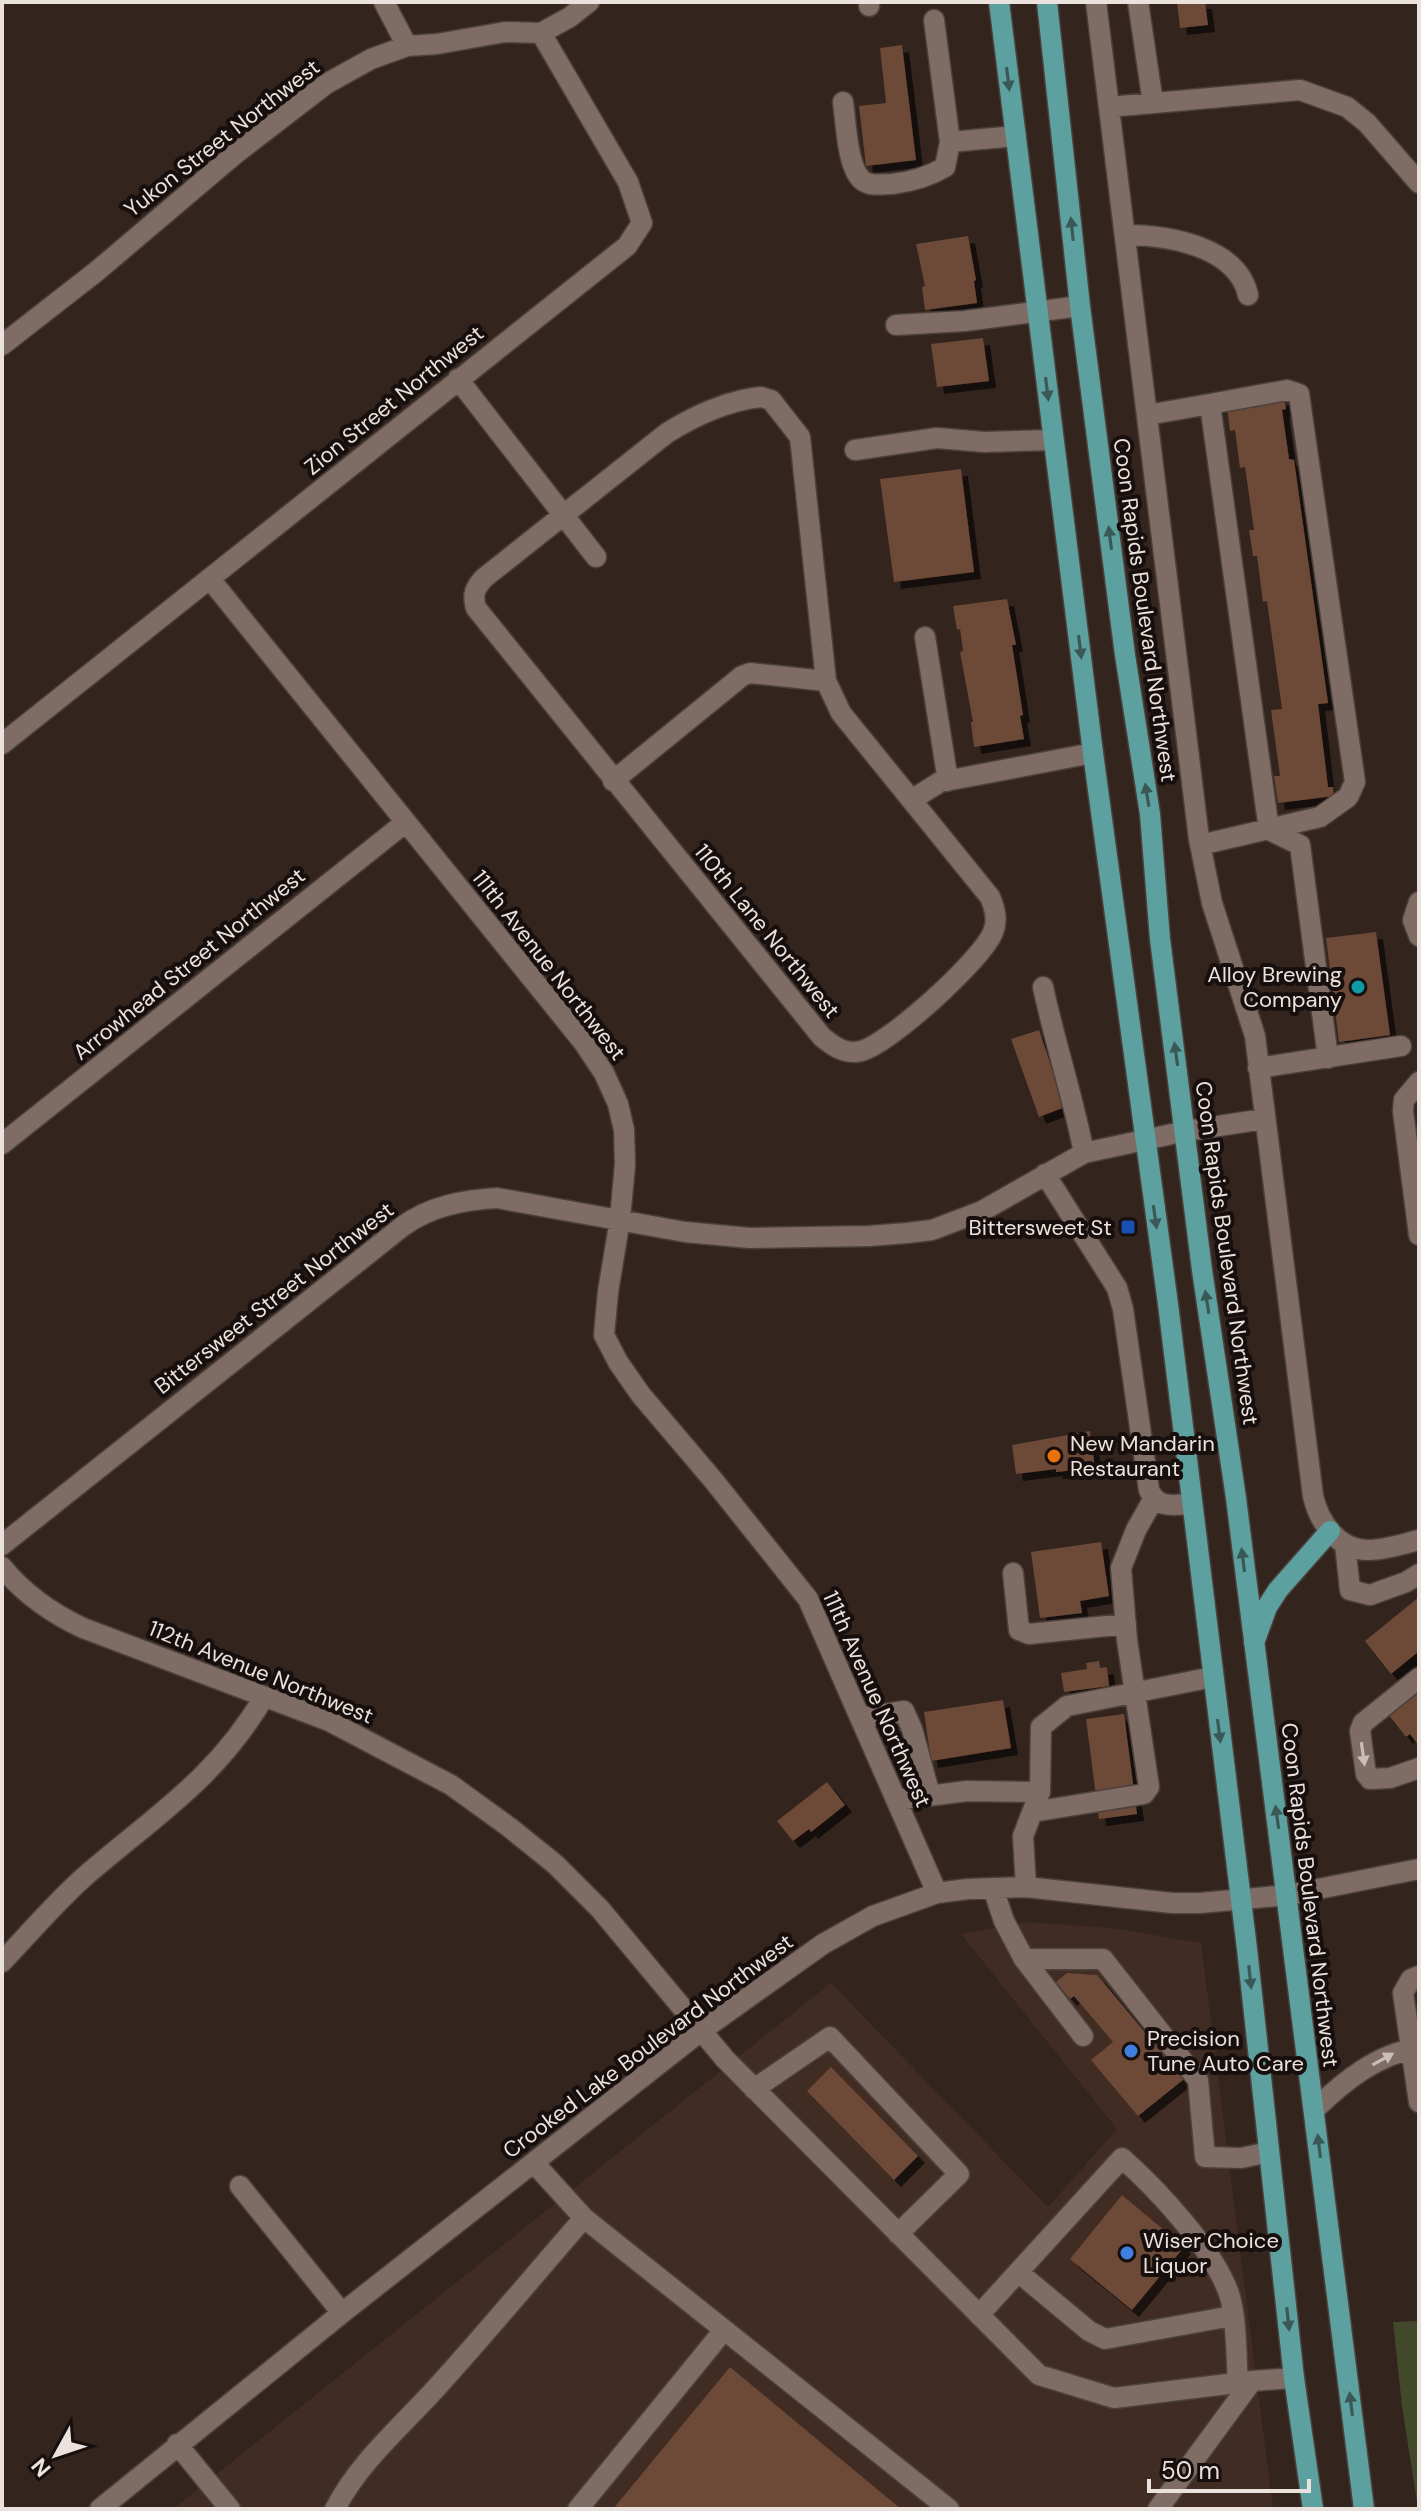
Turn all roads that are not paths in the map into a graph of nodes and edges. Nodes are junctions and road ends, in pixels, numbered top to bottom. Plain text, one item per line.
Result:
1 (384, 2) edge
2 (589, 2) edge
3 (999, 2) edge
4 (1047, 2) edge
5 (1096, 2) edge
6 (1138, 2) edge
7 (934, 20) dead end
8 (541, 33) junction
9 (407, 46) junction
10 (843, 102) dead end
11 (1153, 103) junction
12 (1109, 107) junction
13 (1016, 136) junction
14 (950, 142) junction
15 (1419, 183) edge
16 (1125, 235) junction
17 (1248, 295) dead end
18 (1080, 306) junction
19 (1037, 312) junction
20 (896, 325) dead end
21 (2, 345) edge
22 (458, 379) junction
23 (1210, 404) junction
24 (1147, 415) junction
25 (1053, 440) junction
26 (855, 450) dead end
27 (564, 515) junction
28 (596, 557) dead end
29 (210, 579) junction
30 (925, 637) dead end
31 (826, 681) junction
32 (2, 744) edge
33 (1093, 753) junction
34 (613, 781) junction
35 (948, 781) junction
36 (913, 799) junction
37 (406, 822) junction
38 (1269, 830) junction
39 (1200, 845) junction
40 (1417, 906) edge
41 (1419, 936) edge
42 (1043, 987) dead end
43 (1401, 1046) dead end
44 (1328, 1058) junction
45 (1258, 1068) junction
46 (1419, 1082) edge
47 (1264, 1119) junction
48 (1186, 1131) junction
49 (1144, 1139) junction
50 (2, 1144) edge
51 (1084, 1153) junction
52 (1045, 1174) junction
53 (620, 1219) junction
54 (1419, 1235) edge
55 (1153, 1500) junction
56 (1191, 1504) junction
57 (1337, 1537) junction
58 (1419, 1540) edge
59 (2, 1545) edge
60 (2, 1567) edge
61 (1013, 1573) dead end
62 (1419, 1574) edge
63 (1126, 1624) junction
64 (1253, 1647) junction
65 (1213, 1677) junction
66 (1419, 1678) edge
67 (1136, 1693) junction
68 (264, 1697) junction
69 (860, 1718) junction
70 (1419, 1768) edge
71 (930, 1795) junction
72 (896, 1800) junction
73 (1036, 1802) junction
74 (1419, 1869) edge
75 (1026, 1887) junction
76 (993, 1888) junction
77 (937, 1893) junction
78 (1288, 1895) junction
79 (1240, 1900) junction
80 (1024, 1959) junction
81 (2, 1962) edge
82 (1419, 1976) edge
83 (701, 2031) junction
84 (1083, 2036) dead end
85 (1415, 2048) edge
86 (754, 2089) junction
87 (1419, 2102) edge
88 (1314, 2110) junction
89 (1269, 2152) junction
90 (534, 2163) junction
91 (240, 2186) dead end
92 (584, 2218) junction
93 (898, 2234) junction
94 (1018, 2272) junction
95 (342, 2313) junction
96 (979, 2315) junction
97 (1232, 2316) junction
98 (724, 2330) junction
99 (1294, 2378) junction
100 (1245, 2382) junction
101 (177, 2444) junction
102 (100, 2509) edge
103 (230, 2509) edge
104 (335, 2509) edge
105 (578, 2509) edge
106 (949, 2509) edge
107 (1158, 2509) edge
108 (1313, 2509) edge
109 (1364, 2509) edge

1 - 9 street
2 - 8 street
3 -> 13 main road
18 -> 4 main road, Coon Rapids Boulevard Northwest
5 - 12 street
6 - 11 street
7 - 14 street
8 - 9 street, Yukon Street Northwest
8 - 22 street, Zion Street Northwest
9 - 21 street, Yukon Street Northwest
10 - 14 street
11 - 12 street
11 - 15 street
12 - 16 street
13 - 14 street
13 - 19 main road
16 - 17 street
16 - 24 street
18 - 19 street
48 -> 18 main road, Coon Rapids Boulevard Northwest
19 - 20 street
19 -> 25 main road
22 - 27 street
22 - 29 street, Zion Street Northwest
23 - 24 street
23 - 38 street
23 - 38 street
24 - 39 street
25 - 26 street
25 -> 33 main road
27 - 28 street
27 - 31 street, 110th Lane Northwest
27 - 34 street, 110th Lane Northwest
29 - 32 street, Zion Street Northwest
29 - 37 street, 111th Avenue Northwest
30 - 35 street
31 - 34 street
31 - 36 street, 110th Lane Northwest
33 - 35 street
33 - 49 main road
34 - 36 street, 110th Lane Northwest
35 - 36 street
37 - 50 street, Arrowhead Street Northwest
37 - 53 street, 111th Avenue Northwest
38 - 39 street
38 - 44 street
39 - 45 street
40 - 41 street
42 - 51 street
43 - 44 street
44 - 45 street
45 - 47 street
46 - 54 street
47 - 48 street, Bittersweet Street Northwest
47 - 57 street
48 - 49 street, Bittersweet Street Northwest
64 -> 48 main road, Coon Rapids Boulevard Northwest
49 - 51 street, Bittersweet Street Northwest
49 -> 56 main road
51 - 52 street, Bittersweet Street Northwest
52 - 53 street, Bittersweet Street Northwest
52 - 55 street
53 - 59 street, Bittersweet Street Northwest
53 - 69 street, 111th Avenue Northwest
55 - 56 street
55 - 63 street
56 - 65 main road
57 - 58 street
57 - 62 street
57 - 64 main road
60 - 68 street, 112th Avenue Northwest
61 - 63 street
63 - 67 street
78 -> 64 main road, Coon Rapids Boulevard Northwest
65 - 67 street
65 -> 79 main road
66 -> 70 street
67 - 73 street
67 - 73 street
68 - 81 street
68 - 83 street, 112th Avenue Northwest
69 - 71 street
69 - 72 street, 111th Avenue Northwest
71 - 72 street
71 - 73 street
72 - 77 street, 111th Avenue Northwest
73 - 75 street
74 - 78 street, Crooked Lake Boulevard Northwest
75 - 76 street, Crooked Lake Boulevard Northwest
75 - 79 street, Crooked Lake Boulevard Northwest
76 - 77 street, Crooked Lake Boulevard Northwest
76 - 80 street
77 - 83 street, Crooked Lake Boulevard Northwest
78 - 79 street, Crooked Lake Boulevard Northwest
78 - 88 main road, Coon Rapids Boulevard Northwest
79 -> 89 main road
80 - 84 street
80 - 89 street
82 - 85 street
83 - 86 street, 112th Avenue Northwest
83 - 90 street, Crooked Lake Boulevard Northwest
85 - 87 street
88 -> 85 street
86 - 93 street, 112th Avenue Northwest
86 - 93 street
109 -> 88 main road, Coon Rapids Boulevard Northwest
89 -> 99 main road
90 - 92 street
90 - 95 street, Crooked Lake Boulevard Northwest
91 - 95 street
92 - 98 street
92 - 104 street
93 - 96 street, 112th Avenue Northwest
94 - 96 street
94 - 97 street
94 - 97 street
95 - 101 street, Crooked Lake Boulevard Northwest
96 - 100 street, 112th Avenue Northwest
97 - 100 street
98 - 105 street
98 - 106 street
99 - 100 street, 112th Avenue Northwest
99 - 108 main road
100 - 107 street
101 - 102 street, Crooked Lake Boulevard Northwest
101 - 103 street

